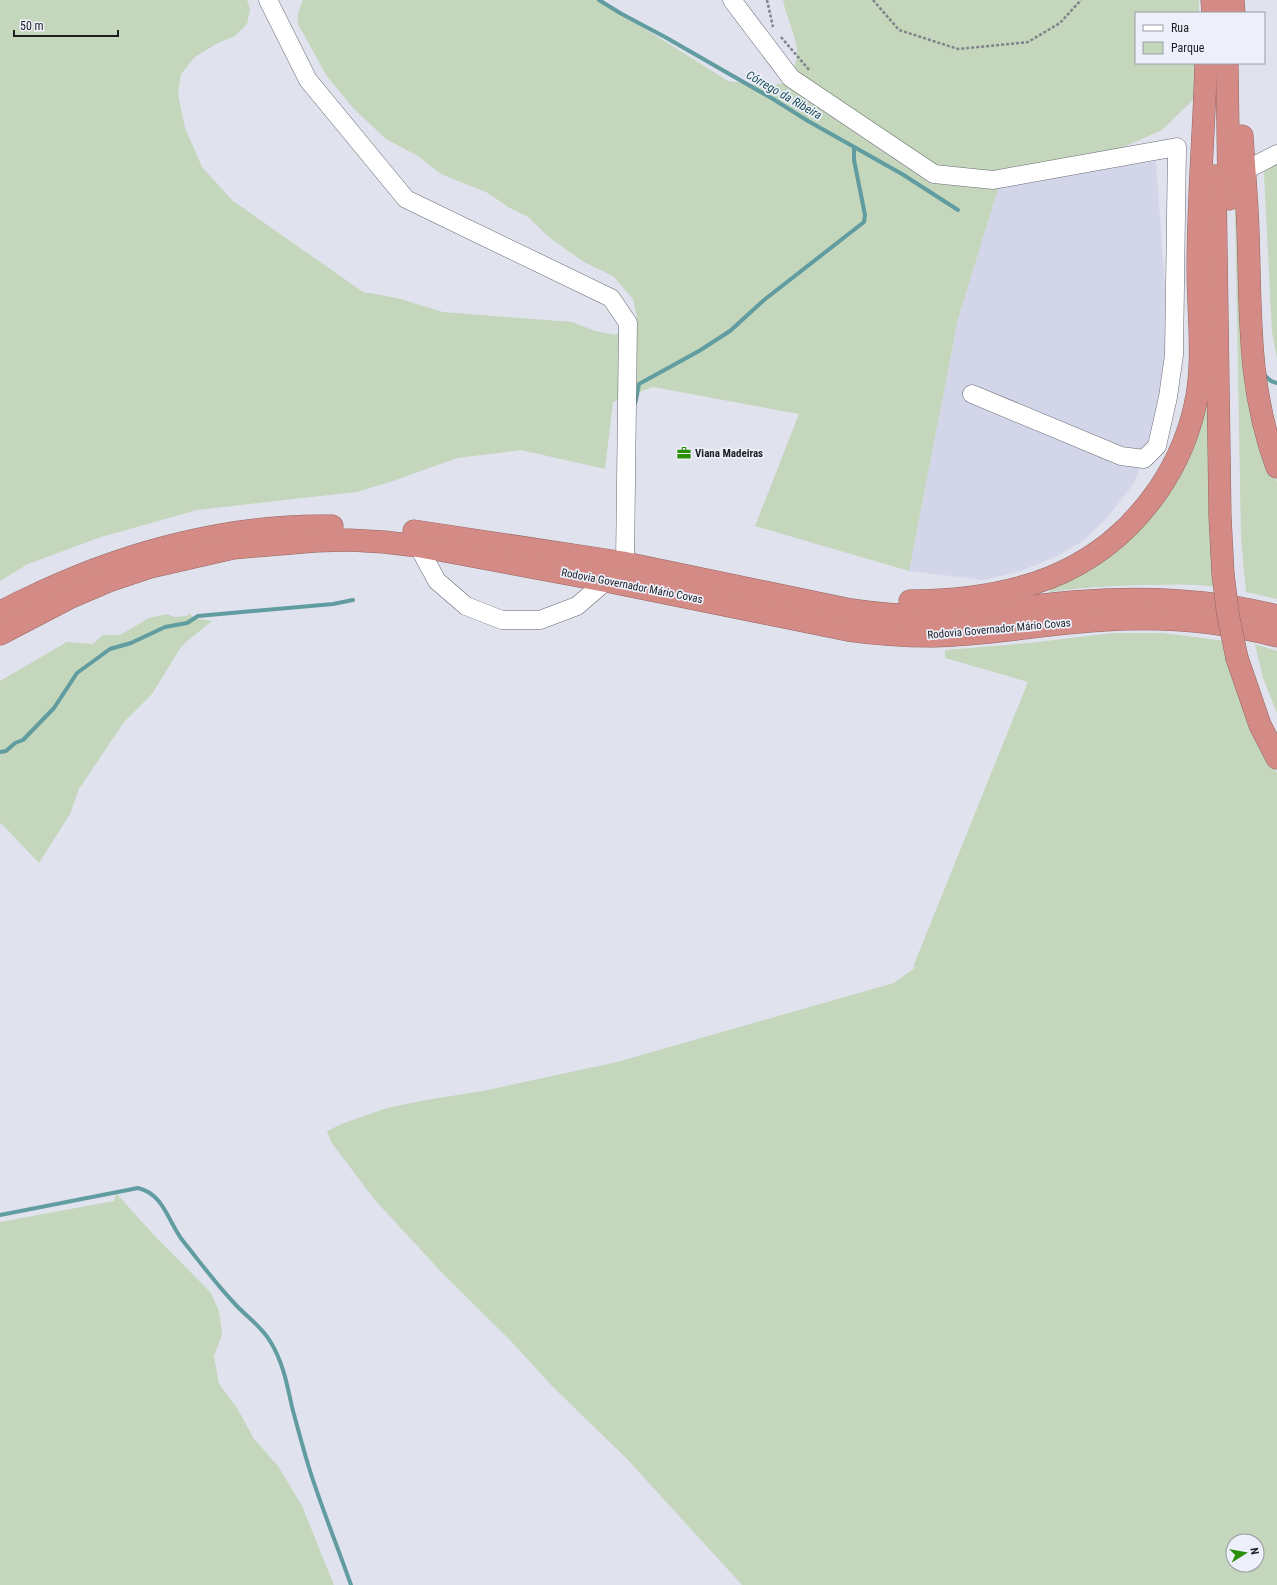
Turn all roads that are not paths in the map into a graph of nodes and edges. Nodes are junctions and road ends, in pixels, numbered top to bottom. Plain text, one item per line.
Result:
1 (268, 0) edge
2 (732, 0) edge
3 (1208, 0) edge
4 (1212, 0) edge
5 (1226, 0) edge
6 (1233, 0) edge
7 (1208, 12) edge
8 (1213, 12) edge
9 (1226, 12) edge
10 (1234, 12) edge
11 (1206, 64) edge
12 (1214, 64) edge
13 (1227, 64) edge
14 (1237, 64) edge
15 (1277, 154) edge
16 (1244, 171) junction
17 (972, 394) dead end
18 (1144, 459) junction
19 (1172, 467) junction
20 (1277, 467) edge
21 (418, 546) junction
22 (625, 563) junction
23 (1229, 573) junction
24 (693, 578) junction
25 (606, 581) junction
26 (0, 613) edge
27 (1277, 616) edge
28 (0, 634) edge
29 (1277, 636) edge
30 (1243, 657) junction
31 (1277, 729) edge
32 (1277, 758) edge

1 - 22 street
2 - 18 street
3 - 7 highway
4 - 8 highway
5 - 9 highway
6 - 10 highway
11 - 19 highway
12 - 23 highway
13 - 23 highway
14 - 16 highway
15 - 16 street
16 - 20 highway
17 - 18 street
18 - 19 street
19 - 24 highway
21 - 25 highway, Rodovia Governador Mário Covas
21 - 25 street
21 - 28 highway, Rodovia Governador Mário Covas
22 - 24 highway, Rodovia Governador Mário Covas
22 - 26 highway, Rodovia Governador Mário Covas
23 - 30 highway, bridge
24 - 27 highway, Rodovia Governador Mário Covas
25 - 29 highway, Rodovia Governador Mário Covas
30 - 31 highway
30 - 32 highway

